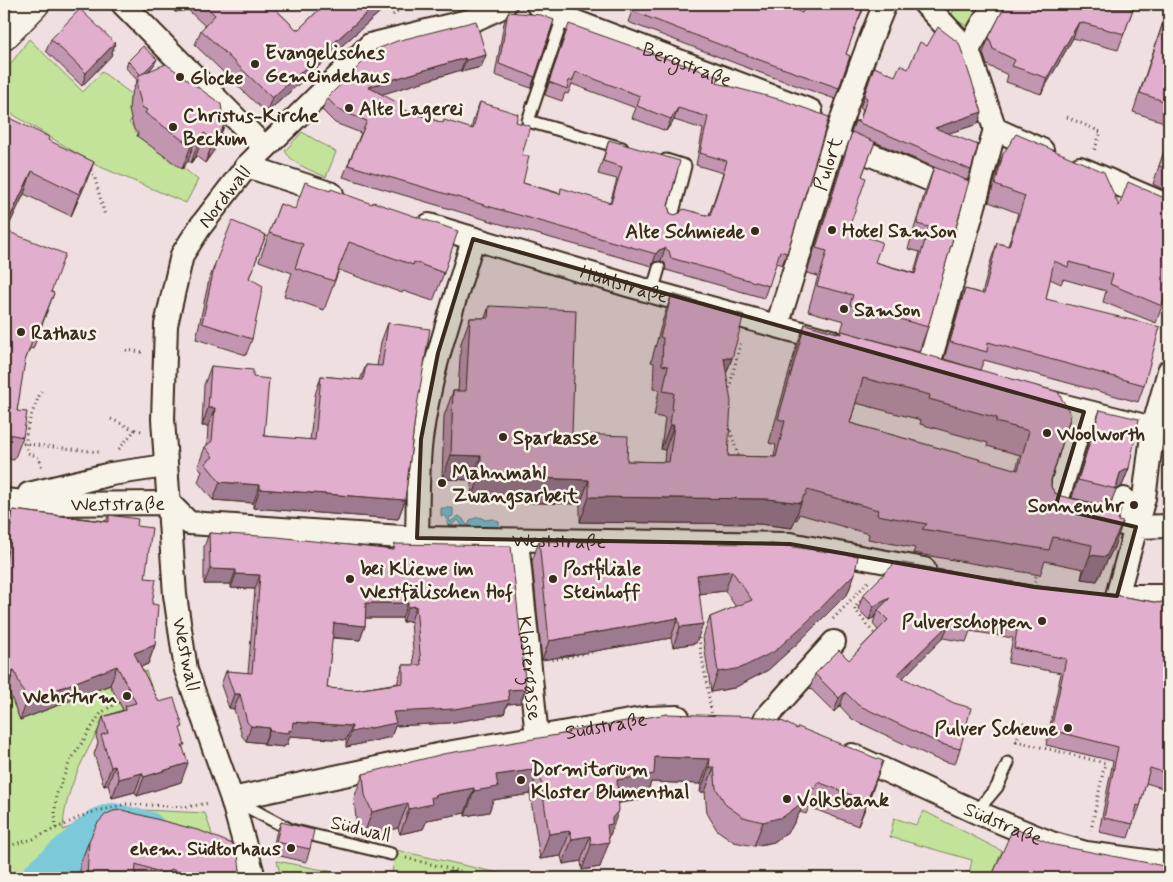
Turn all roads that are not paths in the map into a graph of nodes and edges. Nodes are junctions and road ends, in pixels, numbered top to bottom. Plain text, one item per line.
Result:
1 (35, 4) edge
2 (123, 4) edge
3 (505, 4) edge
4 (537, 4) edge
5 (885, 4) edge
6 (925, 4) edge
7 (994, 4) edge
8 (562, 17) junction
9 (4, 36) edge
10 (968, 50) junction
11 (995, 129) junction
12 (838, 131) junction
13 (265, 148) junction
14 (630, 150) edge
15 (658, 158) edge
16 (247, 166) junction
17 (976, 199) junction
18 (354, 201) edge
19 (1169, 206) edge
20 (409, 219) edge
21 (671, 220) edge
22 (473, 240) junction
23 (659, 268) dead end
24 (652, 292) junction
25 (777, 326) junction
26 (851, 347) edge
27 (927, 368) edge
28 (1169, 371) edge
29 (1020, 394) edge
30 (1084, 412) junction
31 (1153, 428) junction
32 (165, 466) junction
33 (4, 499) edge
34 (1124, 499) dead end
35 (169, 503) junction
36 (1128, 525) junction
37 (1169, 526) edge
38 (417, 538) junction
39 (516, 540) junction
40 (941, 572) edge
41 (1169, 596) edge
42 (834, 642) dead end
43 (712, 716) edge
44 (766, 721) edge
45 (537, 737) junction
46 (830, 745) edge
47 (1008, 763) dead end
48 (232, 799) junction
49 (976, 812) junction
50 (391, 854) road end
51 (1169, 864) edge
52 (254, 878) edge

1 - 9 main road
2 - 13 street
3 - 13 street, Nordwall
4 - 8 street, Bergstraße
5 - 12 street, Pulort
6 - 10 street
7 - 10 street
8 - 12 street, Bergstraße
8 - 14 lane
10 - 11 street
11 - 17 street
11 - 19 street
12 - 17 street, Bergstraße
12 - 25 street, Pulort
13 - 16 street, Nordwall
15 - 21 lane
16 - 18 street
16 - 32 street, Nordwall
17 - 27 street
20 - 22 street, Hühlstraße
22 - 24 street, Hühlstraße
22 - 38 street
23 - 24 lane
24 - 25 street, Hühlstraße
25 - 26 street, Hühlstraße
28 - 31 street
29 - 30 street
30 - 31 street
30 - 36 street
31 - 36 street
32 - 33 street, Weststraße
32 - 35 street, Nordwall
33 - 35 street, Weststraße
34 - 36 street
35 - 38 street, Weststraße
35 - 48 street, Westwall
36 - 37 street
36 - 41 street
38 - 39 street, Weststraße
39 - 40 street, Weststraße
39 - 45 street, Klostergasse
42 - 44 street
43 - 45 street, Südstraße
45 - 48 street, Südstraße
46 - 49 street, Südstraße
47 - 49 lane
48 - 50 lane, Südwall
48 - 52 street, Westwall
49 - 51 street, Südstraße

